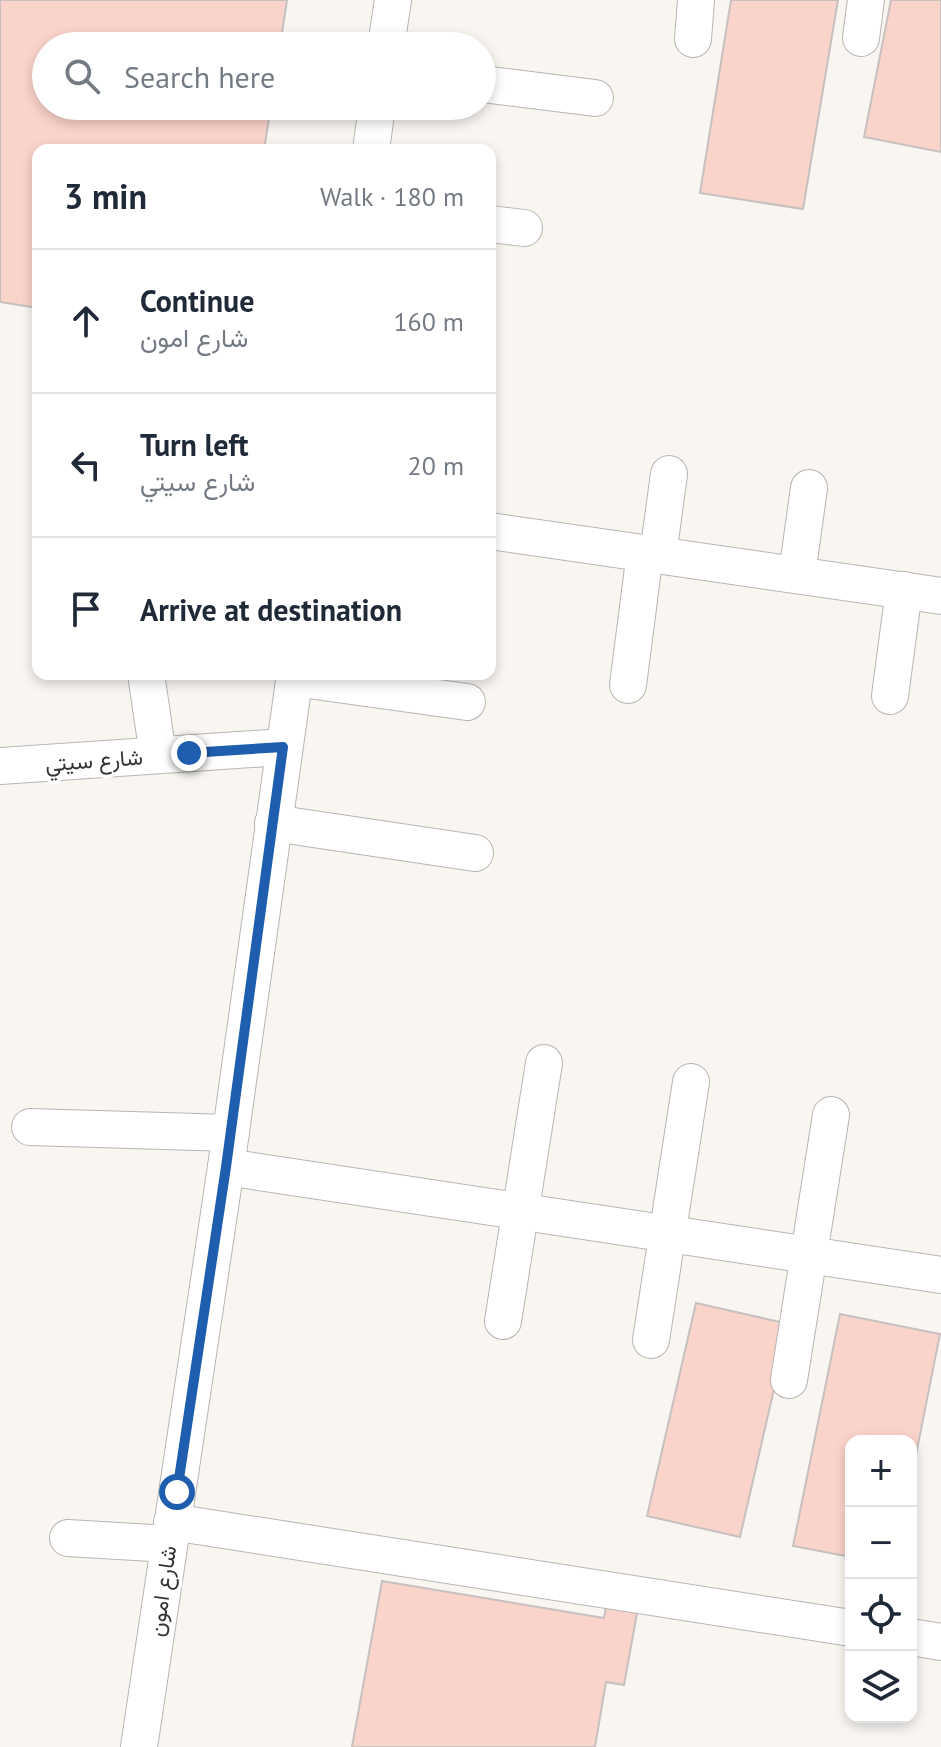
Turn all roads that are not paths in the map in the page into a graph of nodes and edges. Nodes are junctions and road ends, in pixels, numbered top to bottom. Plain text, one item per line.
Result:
1 (393, 0) edge
2 (696, 0) edge
3 (866, 0) edge
4 (388, 32) edge
5 (861, 38) dead end
6 (693, 39) dead end
7 (496, 86) edge
8 (595, 98) dead end
9 (375, 120) edge
10 (372, 144) edge
11 (669, 474) dead end
12 (809, 488) dead end
13 (496, 532) edge
14 (651, 554) junction
15 (797, 574) junction
16 (904, 590) junction
17 (941, 596) edge
18 (147, 680) edge
19 (293, 680) edge
20 (321, 680) edge
21 (628, 685) dead end
22 (890, 696) dead end
23 (467, 702) dead end
24 (283, 747) junction
25 (158, 755) junction
26 (0, 766) edge
27 (273, 823) junction
28 (475, 853) dead end
29 (544, 1063) dead end
30 (691, 1082) dead end
31 (831, 1115) dead end
32 (30, 1127) dead end
33 (228, 1150) junction
34 (520, 1212) junction
35 (668, 1234) junction
36 (809, 1255) junction
37 (941, 1275) edge
38 (503, 1321) dead end
39 (651, 1340) dead end
40 (789, 1380) dead end
41 (170, 1533) junction
42 (68, 1538) dead end
43 (845, 1627) edge
44 (917, 1638) edge
45 (941, 1642) edge
46 (139, 1747) edge

1 - 4 lane
2 - 6 lane
3 - 5 lane
7 - 8 lane
9 - 10 lane
11 - 14 lane
12 - 15 lane
13 - 14 lane
14 - 15 lane
14 - 21 lane
15 - 16 lane
16 - 17 lane
16 - 22 lane
18 - 25 lane
19 - 24 lane, شارع امون
20 - 23 lane
24 - 25 lane, شارع سيتي
24 - 27 lane, شارع امون
25 - 26 lane, شارع سيتي
27 - 28 lane
27 - 33 lane, شارع امون
29 - 34 lane
30 - 35 lane
31 - 36 lane
32 - 33 lane
33 - 34 lane
33 - 41 lane, شارع امون
34 - 35 lane
34 - 38 lane
35 - 36 lane
35 - 39 lane
36 - 37 lane
36 - 40 lane
41 - 42 lane
41 - 43 lane
41 - 46 lane, شارع امون
44 - 45 lane

